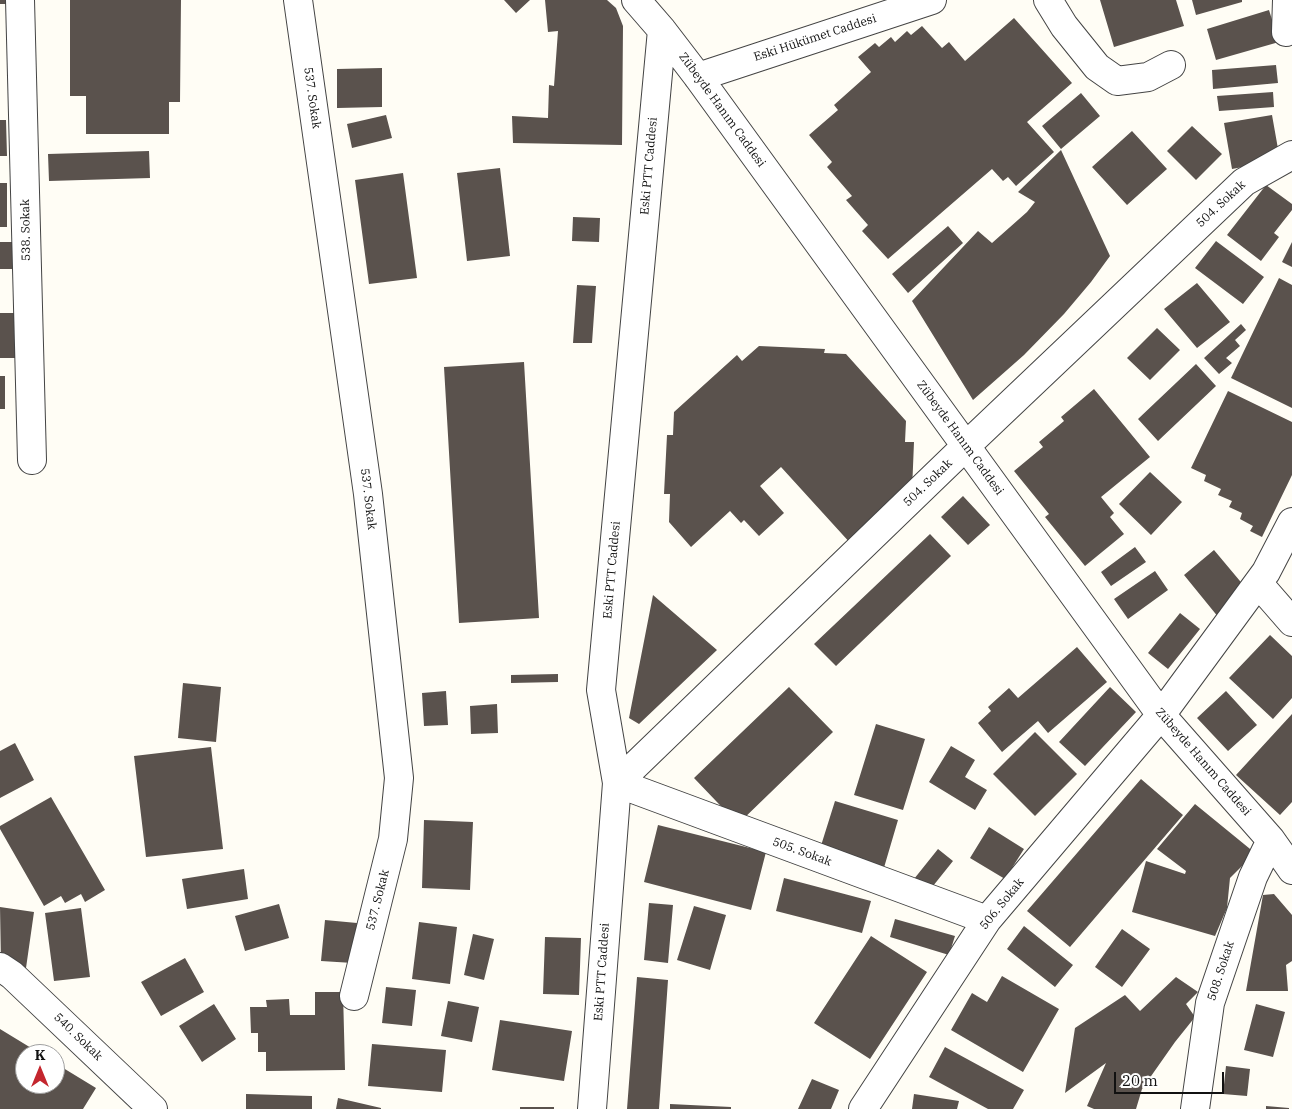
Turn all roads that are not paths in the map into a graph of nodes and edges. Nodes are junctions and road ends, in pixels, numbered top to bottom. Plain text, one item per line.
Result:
1 (20, 0) edge
2 (298, 0) edge
3 (636, 0) edge
4 (932, 0) edge
5 (1048, 0) edge
6 (1287, 0) edge
7 (662, 30) junction
8 (1286, 32) dead end
9 (1171, 65) dead end
10 (698, 76) junction
11 (1292, 155) edge
12 (966, 446) junction
13 (32, 460) dead end
14 (1292, 522) edge
15 (1258, 583) junction
16 (1292, 622) edge
17 (1161, 715) junction
18 (617, 784) junction
19 (1270, 840) junction
20 (1292, 870) edge
21 (987, 920) junction
22 (0, 967) edge
23 (354, 996) dead end
24 (153, 1109) edge
25 (592, 1109) edge
26 (863, 1109) edge
27 (1195, 1109) edge

1 - 13 street, 538. Sokak
2 - 23 street, 537. Sokak
3 - 7 street, Zübeyde Hanım Caddesi
4 - 10 street, Eski Hükümet Caddesi
5 - 9 street
6 - 8 street
7 - 10 street, Zübeyde Hanım Caddesi
7 - 18 street, Eski PTT Caddesi
10 - 12 street, Zübeyde Hanım Caddesi
11 - 12 street, 504. Sokak
12 - 17 street, Zübeyde Hanım Caddesi
12 - 18 street, 504. Sokak
14 - 15 street, 506. Sokak
15 - 16 street
15 - 17 street, 506. Sokak
17 - 19 street, Zübeyde Hanım Caddesi
17 - 21 street, 506. Sokak
18 - 21 street, 505. Sokak
18 - 25 street, Eski PTT Caddesi
19 - 20 street, Zübeyde Hanım Caddesi
19 - 27 street, 508. Sokak
21 - 26 street, 506. Sokak
22 - 24 street, 540. Sokak

